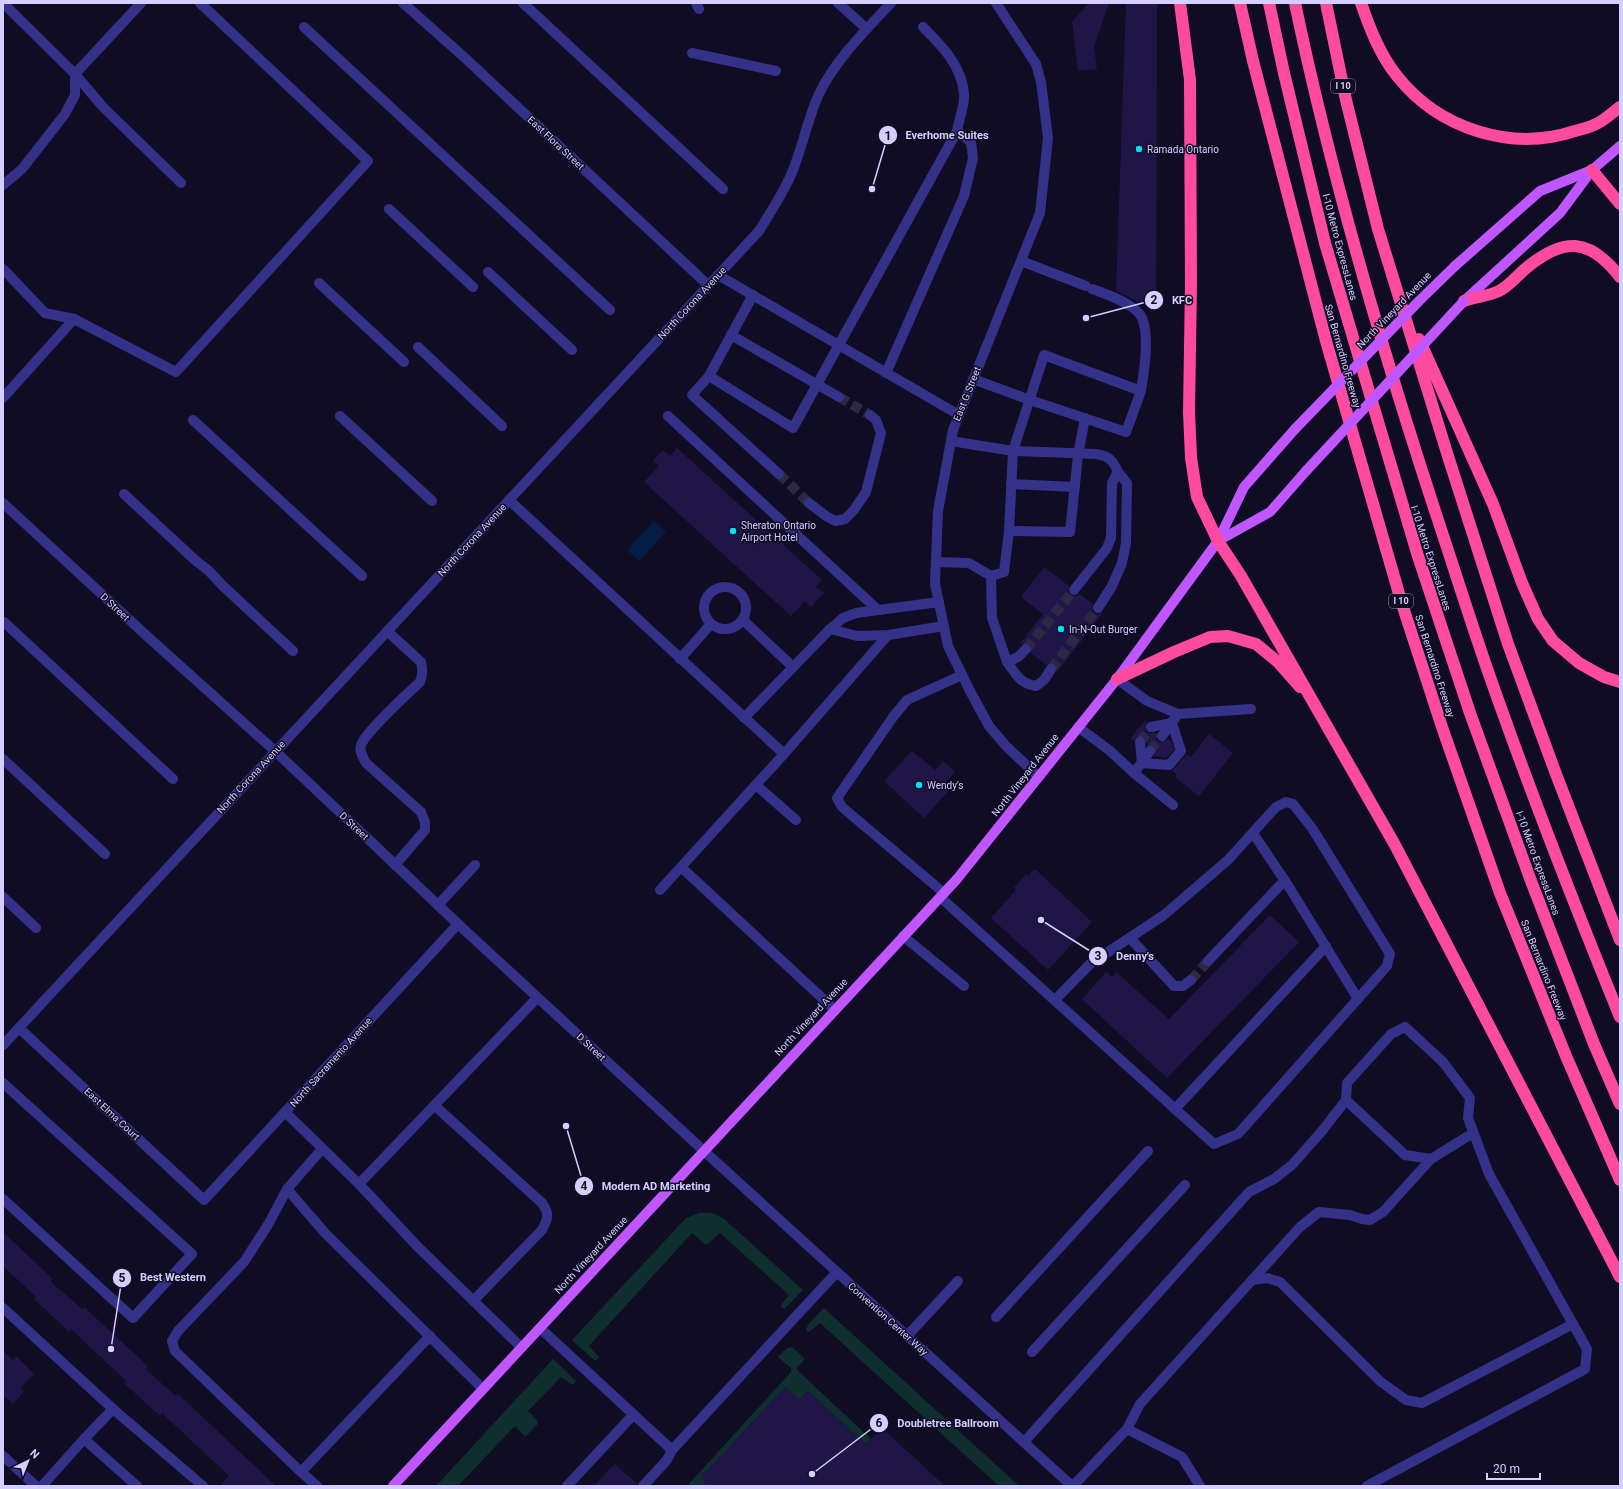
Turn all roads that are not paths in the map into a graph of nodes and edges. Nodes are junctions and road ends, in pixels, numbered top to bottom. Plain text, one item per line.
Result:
1 (3, 3) edge
2 (141, 3) edge
3 (200, 3) edge
4 (403, 3) edge
5 (523, 3) edge
6 (838, 3) edge
7 (892, 3) edge
8 (996, 3) edge
9 (1180, 3) edge
10 (1240, 3) edge
11 (1269, 3) edge
12 (1295, 3) edge
13 (1326, 3) edge
14 (1361, 3) edge
15 (304, 27) dead end
16 (923, 27) dead end
17 (867, 29) junction
18 (692, 53) dead end
19 (776, 71) dead end
20 (75, 74) junction
21 (1620, 106) edge
22 (957, 130) junction
23 (1620, 146) edge
24 (1592, 170) junction
25 (181, 183) dead end
26 (3, 185) edge
27 (723, 189) dead end
28 (1620, 204) edge
29 (389, 209) dead end
30 (1020, 261) junction
31 (3, 269) edge
32 (488, 272) dead end
33 (718, 275) junction
34 (1620, 278) edge
35 (319, 283) dead end
36 (708, 285) junction
37 (473, 287) dead end
38 (1396, 288) junction
39 (753, 295) junction
40 (1464, 300) junction
41 (610, 310) dead end
42 (74, 319) junction
43 (731, 335) junction
44 (839, 345) junction
45 (418, 347) dead end
46 (572, 350) dead end
47 (404, 362) dead end
48 (886, 373) junction
49 (709, 376) junction
50 (973, 379) junction
51 (817, 385) junction
52 (1141, 391) junction
53 (838, 397) tunnel mouth
54 (3, 398) edge
55 (1030, 400) junction
56 (870, 415) tunnel mouth
57 (959, 415) junction
58 (340, 416) dead end
59 (668, 416) dead end
60 (1085, 418) junction
61 (193, 420) dead end
62 (502, 426) dead end
63 (951, 441) junction
64 (1013, 451) junction
65 (1078, 455) junction
66 (1118, 472) junction
67 (778, 474) tunnel mouth
68 (1011, 484) junction
69 (1075, 487) junction
70 (124, 494) dead end
71 (509, 500) junction
72 (432, 501) dead end
73 (3, 503) edge
74 (809, 503) tunnel mouth
75 (1009, 531) junction
76 (1218, 541) junction
77 (936, 562) junction
78 (362, 576) dead end
79 (991, 576) junction
80 (1074, 590) tunnel mouth
81 (939, 602) junction
82 (1098, 608) tunnel mouth
83 (878, 610) junction
84 (743, 620) junction
85 (4, 622) edge
86 (711, 624) junction
87 (944, 626) junction
88 (830, 629) junction
89 (387, 631) junction
90 (888, 635) junction
91 (1026, 649) tunnel mouth
92 (293, 651) dead end
93 (680, 659) junction
94 (1007, 662) junction
95 (793, 667) junction
96 (1052, 669) tunnel mouth
97 (962, 675) junction
98 (1117, 679) junction
99 (1620, 682) edge
100 (1318, 707) junction
101 (1251, 709) dead end
102 (1178, 714) junction
103 (744, 718) junction
104 (1172, 723) junction
105 (1078, 727) junction
106 (1151, 727) tunnel mouth
107 (1162, 736) tunnel mouth
108 (1140, 742) tunnel mouth
109 (275, 751) junction
110 (1150, 751) tunnel mouth
111 (784, 754) junction
112 (3, 759) edge
113 (1142, 763) junction
114 (1134, 773) junction
115 (1039, 777) junction
116 (173, 779) dead end
117 (756, 785) junction
118 (1173, 805) dead end
119 (796, 820) dead end
120 (1253, 833) junction
121 (105, 854) dead end
122 (395, 865) junction
123 (475, 865) dead end
124 (681, 867) junction
125 (1285, 880) junction
126 (660, 890) dead end
127 (942, 895) junction
128 (3, 897) edge
129 (438, 905) junction
130 (458, 924) junction
131 (36, 928) dead end
132 (904, 936) junction
133 (1130, 938) junction
134 (1620, 940) edge
135 (1326, 946) junction
136 (1208, 961) tunnel mouth
137 (1191, 980) tunnel mouth
138 (964, 986) dead end
139 (537, 998) junction
140 (1358, 998) junction
141 (1055, 1000) junction
142 (835, 1010) junction
143 (1620, 1017) edge
144 (19, 1028) junction
145 (3, 1045) edge
146 (3, 1083) edge
147 (1346, 1100) junction
148 (1620, 1104) edge
149 (434, 1105) junction
150 (1175, 1109) junction
151 (285, 1112) junction
152 (1473, 1133) junction
153 (322, 1149) junction
154 (704, 1151) junction
155 (1148, 1151) dead end
156 (1430, 1159) junction
157 (1620, 1180) edge
158 (359, 1184) junction
159 (1185, 1185) dead end
160 (287, 1189) junction
161 (3, 1199) edge
162 (204, 1200) joint
163 (837, 1272) junction
164 (1620, 1278) edge
165 (1252, 1280) junction
166 (958, 1281) dead end
167 (473, 1301) junction
168 (3, 1308) edge
169 (996, 1317) dead end
170 (1573, 1324) junction
171 (540, 1328) junction
172 (430, 1336) junction
173 (907, 1336) junction
174 (522, 1347) junction
175 (1032, 1352) dead end
176 (483, 1388) junction
177 (113, 1409) junction
178 (633, 1415) junction
179 (1127, 1429) junction
180 (84, 1439) junction
181 (1024, 1442) junction
182 (672, 1450) junction
183 (3, 1456) edge
184 (301, 1472) junction
185 (36, 1486) edge
186 (42, 1486) edge
187 (137, 1486) edge
188 (203, 1486) edge
189 (317, 1486) edge
190 (393, 1486) edge
191 (567, 1486) edge
192 (643, 1486) edge
193 (1073, 1486) edge
194 (1200, 1486) edge
195 (1367, 1486) edge

1 - 20 street
2 - 20 street
3 - 42 street
4 - 36 street, East Flora Street
5 - 27 street
6 - 17 street
7 - 17 street, North Corona Avenue
8 - 30 street, East G Street
9 - 76 highway
10 - 157 highway, San Bernardino Freeway / I 10
11 - 148 highway, I-10 Metro ExpressLanes
12 - 143 highway, I-10 Metro ExpressLanes
13 - 38 highway, I 10
14 - 21 highway
15 - 41 street
16 - 22 street
17 - 33 street, North Corona Avenue
18 - 19 street
20 - 25 street
20 - 26 street
22 - 44 street
22 - 48 street
23 - 24 main road, North Vineyard Avenue
24 - 28 highway
24 - 40 main road, North Vineyard Avenue
24 - 76 main road, North Vineyard Avenue, bridge
29 - 37 street
30 - 50 street, East G Street
30 - 52 street
31 - 42 street
32 - 46 street
33 - 36 street, North Corona Avenue
33 - 39 street
34 - 40 highway
35 - 47 street
36 - 71 street, North Corona Avenue
38 - 99 highway
38 - 134 highway, I 10
39 - 43 street
39 - 44 street
40 - 76 main road, North Vineyard Avenue, bridge
42 - 54 street
43 - 49 street
43 - 51 street
44 - 48 street
44 - 51 street
45 - 62 street
48 - 57 street
49 - 51 street
49 - 67 street
50 - 55 street
50 - 57 street, East G Street
51 - 53 street
52 - 55 street
52 - 60 street
55 - 60 street
55 - 64 street
56 - 74 street
57 - 63 street, East G Street
58 - 72 street
59 - 83 street
60 - 65 street
61 - 78 street
63 - 64 street
63 - 77 street, East G Street
64 - 65 street
64 - 68 street
65 - 66 street
65 - 69 street
66 - 80 street
66 - 82 street
68 - 69 street
68 - 75 street
69 - 75 street
70 - 92 street
71 - 89 street, North Corona Avenue
71 - 93 street
73 - 109 street, D Street
75 - 79 street
76 - 98 main road, North Vineyard Avenue
76 - 100 highway
77 - 79 street
77 - 81 street, East G Street
79 - 94 street
81 - 83 street
81 - 87 street, East G Street
83 - 88 street
84 - 86 street
84 - 86 street
84 - 95 street
85 - 116 street
86 - 93 street
87 - 90 street
87 - 97 street, East G Street
88 - 90 street
88 - 95 street
89 - 109 street, North Corona Avenue
89 - 122 street
90 - 111 street
91 - 94 street
93 - 103 street
94 - 96 street
95 - 103 street
97 - 115 street, East G Street
97 - 127 street
98 - 100 highway
98 - 102 street
98 - 105 main road, North Vineyard Avenue
100 - 164 highway
101 - 102 street
102 - 104 street
103 - 111 street
104 - 106 street
104 - 107 street
104 - 113 street
105 - 114 street
105 - 115 main road, North Vineyard Avenue
108 - 113 street
109 - 122 street, D Street
109 - 144 street, North Corona Avenue
110 - 113 street
111 - 117 street
112 - 121 street
113 - 114 street
114 - 118 street
115 - 127 main road, North Vineyard Avenue
117 - 119 street
117 - 124 street
120 - 125 street
120 - 133 street
120 - 140 street
122 - 129 street, D Street
123 - 129 street
124 - 126 street
124 - 142 street
125 - 135 street
125 - 136 street
127 - 132 main road, North Vineyard Avenue
127 - 141 street
128 - 131 street
129 - 130 street, D Street
130 - 139 street, D Street
130 - 151 street, North Sacramento Avenue
132 - 138 street
132 - 142 main road, North Vineyard Avenue
133 - 137 street
133 - 141 street
135 - 140 street
135 - 150 street
139 - 149 street
139 - 154 street, D Street
140 - 150 street
141 - 150 street
142 - 154 main road, North Vineyard Avenue
144 - 145 street, North Corona Avenue
144 - 162 street, East Elma Court
146 - 161 street
147 - 152 street
147 - 156 street
147 - 181 street
149 - 158 street
149 - 167 street
151 - 153 street
151 - 162 street, North Sacramento Avenue
152 - 156 street
152 - 170 street
153 - 158 street
153 - 160 street
154 - 163 street, Convention Center Way
154 - 171 main road, North Vineyard Avenue
155 - 169 street
156 - 165 street
158 - 167 street
159 - 175 street
160 - 172 street
160 - 184 street
163 - 173 street, Convention Center Way
163 - 182 street
165 - 170 street
165 - 179 street
166 - 173 street
167 - 174 street
168 - 177 street
170 - 195 street
171 - 174 main road, North Vineyard Avenue
171 - 178 street
172 - 176 street
172 - 184 street
173 - 181 street, Convention Center Way
174 - 176 main road, North Vineyard Avenue
176 - 190 main road, North Vineyard Avenue
177 - 180 street
177 - 188 street
178 - 182 street
178 - 191 street
179 - 193 street
179 - 194 street
180 - 186 street
180 - 187 street
181 - 193 street, Convention Center Way
182 - 192 street
183 - 185 street
184 - 189 street

